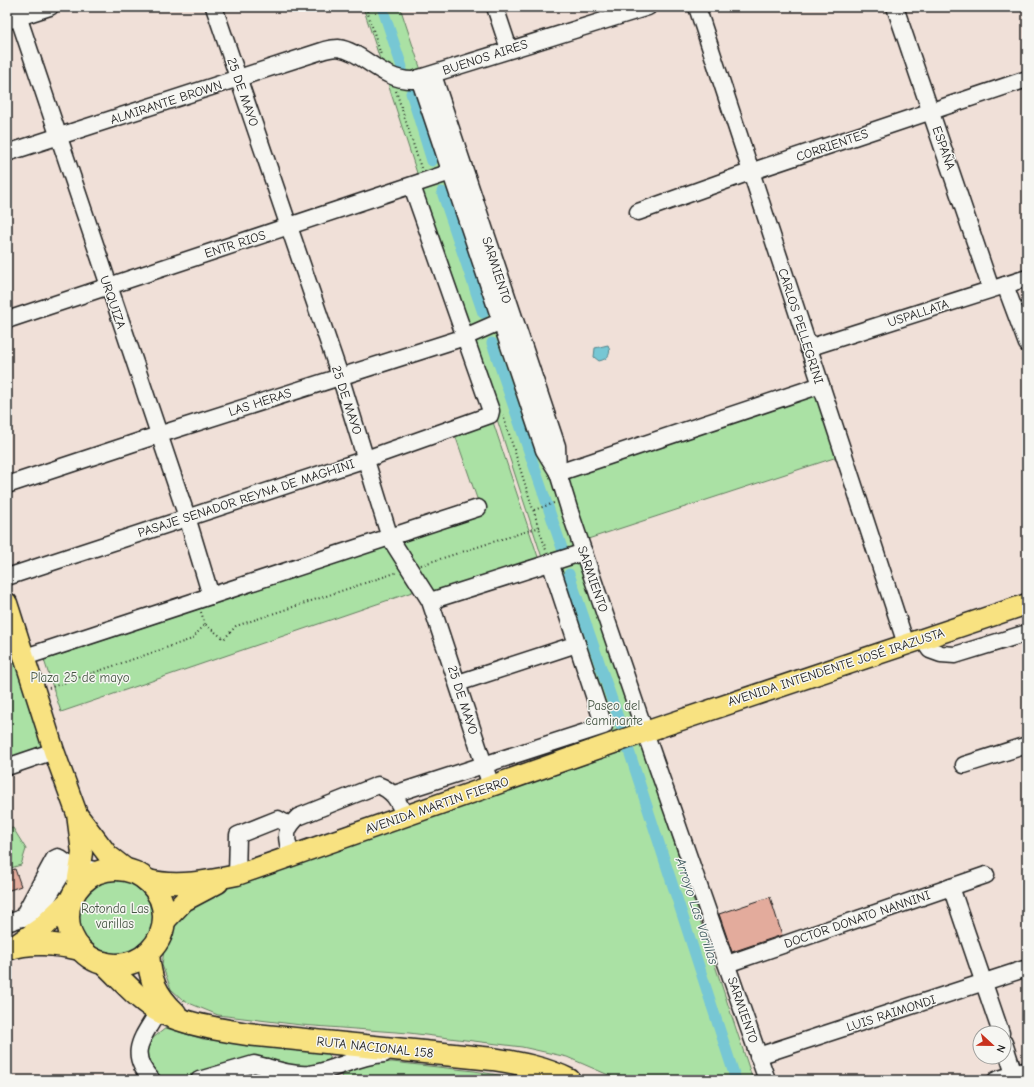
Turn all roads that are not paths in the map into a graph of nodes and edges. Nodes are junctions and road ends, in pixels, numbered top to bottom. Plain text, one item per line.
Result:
1 (50, 7) edge
2 (214, 7) edge
3 (496, 7) edge
4 (648, 7) edge
5 (697, 7) edge
6 (896, 7) edge
7 (14, 15) edge
8 (509, 49) junction
9 (417, 78) junction
10 (239, 79) junction
11 (1027, 79) edge
12 (931, 112) junction
13 (58, 137) junction
14 (7, 153) edge
15 (457, 170) junction
16 (750, 172) junction
17 (412, 186) junction
18 (638, 212) dead end
19 (290, 226) junction
20 (1027, 278) edge
21 (108, 286) junction
22 (998, 287) junction
23 (506, 319) junction
24 (7, 320) edge
25 (465, 337) junction
26 (1027, 344) edge
27 (808, 348) junction
28 (340, 376) junction
29 (821, 385) junction
30 (158, 434) junction
31 (366, 459) junction
32 (558, 472) junction
33 (7, 485) edge
34 (478, 508) dead end
35 (187, 517) junction
36 (390, 538) junction
37 (584, 552) junction
38 (550, 562) junction
39 (7, 577) edge
40 (211, 596) junction
41 (430, 600) junction
42 (7, 602) edge
43 (1027, 604) edge
44 (1027, 633) edge
45 (914, 641) junction
46 (577, 644) junction
47 (25, 658) junction
48 (458, 684) junction
49 (645, 732) junction
50 (1027, 745) edge
51 (54, 751) junction
52 (485, 764) junction
53 (964, 765) dead end
54 (7, 767) edge
55 (492, 786) junction
56 (394, 794) junction
57 (77, 814) junction
58 (405, 816) junction
59 (289, 825) junction
60 (291, 856) junction
61 (82, 868) junction
62 (126, 869) junction
63 (986, 875) dead end
64 (233, 876) junction
65 (148, 880) junction
66 (951, 887) junction
67 (74, 895) junction
68 (14, 920) edge
69 (164, 922) junction
70 (11, 948) edge
71 (80, 949) junction
72 (148, 953) junction
73 (104, 963) junction
74 (727, 964) junction
75 (1024, 970) dead end
76 (984, 983) junction
77 (159, 1010) junction
78 (180, 1018) junction
79 (998, 1025) edge
80 (342, 1053) junction
81 (758, 1056) junction
82 (1012, 1060) edge
83 (263, 1070) edge
84 (1019, 1075) edge
85 (152, 1080) edge
86 (199, 1080) edge
87 (569, 1080) edge
88 (767, 1080) edge
89 (996, 1080) edge

1 - 7 street
2 - 10 street, 25 DE MAYO
3 - 8 street
4 - 8 street, BUENOS AIRES
5 - 16 street, CARLOS PELLEGRINI
6 - 12 street, ESPAÑA
7 - 13 street, URQUIZA
8 - 9 street, BUENOS AIRES
9 - 10 street, ALMIRANTE BROWN
9 - 15 street, SARMIENTO
10 - 13 street, ALMIRANTE BROWN
10 - 19 street, 25 DE MAYO
11 - 12 street, CORRIENTES
12 - 16 street, CORRIENTES
12 - 22 street, ESPAÑA
13 - 14 street, ALMIRANTE BROWN
13 - 21 street, URQUIZA
15 - 17 street, ENTR RIOS
15 - 23 street, SARMIENTO
16 - 18 street, CORRIENTES
16 - 27 street, CARLOS PELLEGRINI
17 - 19 street, ENTR RIOS
17 - 25 street
19 - 21 street, ENTR RIOS
19 - 28 street, 25 DE MAYO
20 - 22 street, USPALLATA
21 - 24 street, ENTR RIOS
21 - 30 street, URQUIZA
22 - 26 street, ESPAÑA
22 - 27 street, USPALLATA
23 - 25 street, LAS HERAS
23 - 32 street, SARMIENTO
25 - 28 street, LAS HERAS
25 - 31 street, PASAJE SENADOR REYNA DE MAGHINI
27 - 29 street, CARLOS PELLEGRINI
28 - 30 street, LAS HERAS
28 - 31 street, 25 DE MAYO
29 - 32 street
29 - 45 street, CARLOS PELLEGRINI
30 - 33 street, LAS HERAS
30 - 35 street, URQUIZA
31 - 35 street, PASAJE SENADOR REYNA DE MAGHINI
31 - 36 street, 25 DE MAYO
32 - 37 street, SARMIENTO
34 - 36 street
35 - 39 street, PASAJE SENADOR REYNA DE MAGHINI
35 - 40 street, URQUIZA
36 - 40 street
36 - 41 street, 25 DE MAYO
37 - 38 street
37 - 49 street, SARMIENTO
38 - 41 street
38 - 46 street
40 - 47 street
41 - 48 street, 25 DE MAYO
42 - 47 main road
43 - 45 main road, AVENIDA INTENDENTE JOSÉ IRAZUSTA
44 - 45 street
45 - 49 main road, AVENIDA INTENDENTE JOSÉ IRAZUSTA
46 - 48 street
46 - 52 street
47 - 51 main road
48 - 52 street, 25 DE MAYO
49 - 55 main road, AVENIDA MARTIN FIERRO
49 - 74 street, SARMIENTO
50 - 53 street
51 - 54 street
51 - 57 main road
52 - 55 street, 25 DE MAYO
52 - 56 street
55 - 58 main road, AVENIDA MARTIN FIERRO
56 - 58 street
56 - 59 street
57 - 61 main road
57 - 62 main road
58 - 60 main road, AVENIDA MARTIN FIERRO
59 - 60 street
59 - 64 street
60 - 64 main road, AVENIDA MARTIN FIERRO
61 - 62 highway
61 - 67 highway
61 - 68 street
62 - 65 highway
63 - 66 street, DOCTOR DONATO NANNINI
64 - 65 main road, AVENIDA MARTIN FIERRO
64 - 69 main road, AVENIDA MARTIN FIERRO
65 - 69 highway
66 - 74 street, DOCTOR DONATO NANNINI
66 - 76 street
67 - 70 highway
67 - 71 highway
69 - 72 highway
70 - 71 highway
71 - 73 highway
72 - 73 highway
72 - 78 highway, RUTA NACIONAL 158
73 - 77 highway, RUTA NACIONAL 158
74 - 81 street, SARMIENTO
75 - 76 street, LUIS RAIMONDI
76 - 79 street
76 - 81 street, LUIS RAIMONDI
77 - 78 highway, RUTA NACIONAL 158
77 - 85 street
78 - 80 highway, RUTA NACIONAL 158
80 - 83 street
80 - 87 highway, RUTA NACIONAL 158
81 - 88 street, SARMIENTO
82 - 84 street
83 - 86 street
84 - 89 street

